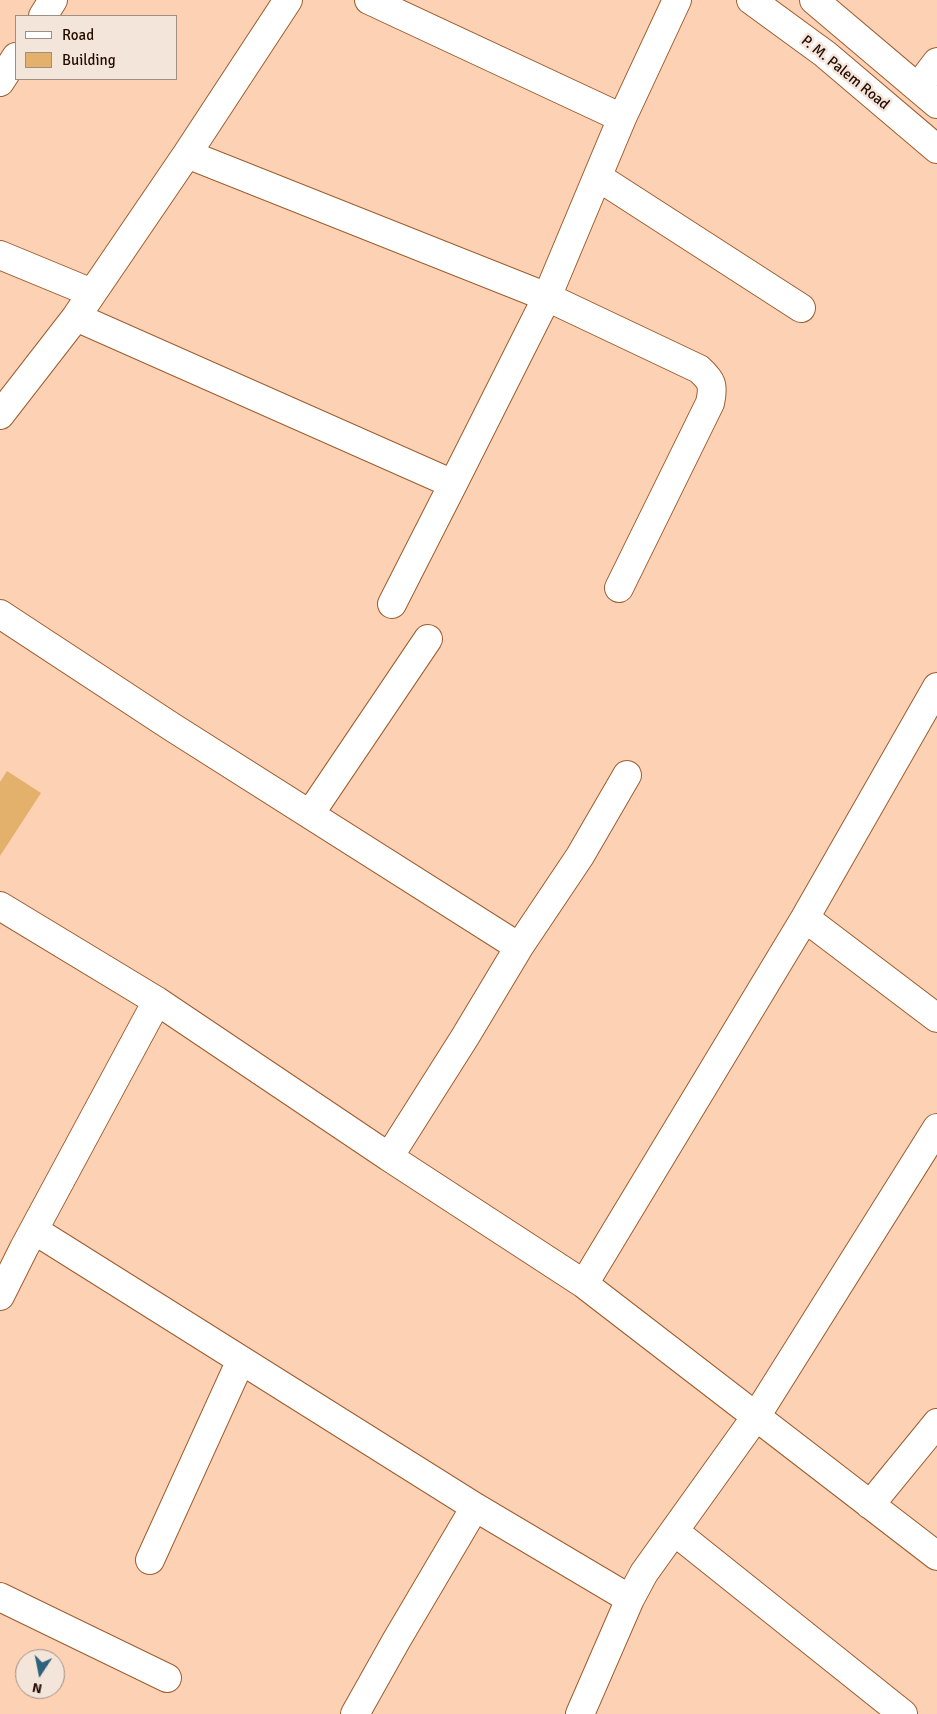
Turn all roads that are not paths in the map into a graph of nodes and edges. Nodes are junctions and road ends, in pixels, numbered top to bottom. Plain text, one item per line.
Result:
1 (53, 0) edge
2 (288, 0) edge
3 (369, 0) edge
4 (677, 0) edge
5 (751, 0) edge
6 (814, 0) edge
7 (44, 15) edge
8 (15, 59) edge
9 (937, 62) edge
10 (0, 82) edge
11 (927, 96) edge
12 (622, 118) junction
13 (937, 149) edge
14 (187, 154) junction
15 (598, 176) junction
16 (0, 255) edge
17 (92, 293) junction
18 (547, 297) junction
19 (801, 308) dead end
20 (76, 317) junction
21 (0, 415) edge
22 (453, 484) junction
23 (619, 588) dead end
24 (392, 604) dead end
25 (0, 614) edge
26 (428, 639) dead end
27 (937, 687) edge
28 (627, 775) dead end
29 (310, 814) junction
30 (0, 906) edge
31 (805, 918) junction
32 (519, 947) junction
33 (157, 1001) junction
34 (937, 1018) edge
35 (937, 1128) edge
36 (389, 1157) junction
37 (34, 1230) junction
38 (584, 1284) junction
39 (0, 1296) edge
40 (241, 1360) junction
41 (756, 1418) junction
42 (937, 1423) edge
43 (870, 1505) junction
44 (476, 1507) junction
45 (674, 1531) junction
46 (937, 1556) edge
47 (150, 1560) dead end
48 (0, 1598) edge
49 (630, 1599) junction
50 (167, 1678) dead end
51 (355, 1714) edge
52 (580, 1714) edge
53 (904, 1714) edge

1 - 7 street
2 - 14 street
3 - 12 street
4 - 12 street
5 - 13 street, P. M. Palem Road
6 - 11 street
8 - 10 street
9 - 11 street
12 - 15 street
14 - 17 street
14 - 18 street
15 - 18 street
15 - 19 street
16 - 17 street
17 - 20 street
18 - 22 street
18 - 23 street
20 - 21 street
20 - 22 street
22 - 24 street
25 - 29 street
26 - 29 street
27 - 31 street
28 - 32 street
29 - 32 street
30 - 33 street
31 - 34 street
31 - 38 street
32 - 36 street
33 - 36 street
33 - 37 street
35 - 41 street
36 - 38 street
37 - 39 street
37 - 40 street
38 - 41 street
40 - 44 street
40 - 47 street
41 - 43 street
41 - 45 street
42 - 43 street
43 - 46 street
44 - 49 street
44 - 51 street
45 - 49 street
45 - 53 street
48 - 50 street
49 - 52 street

